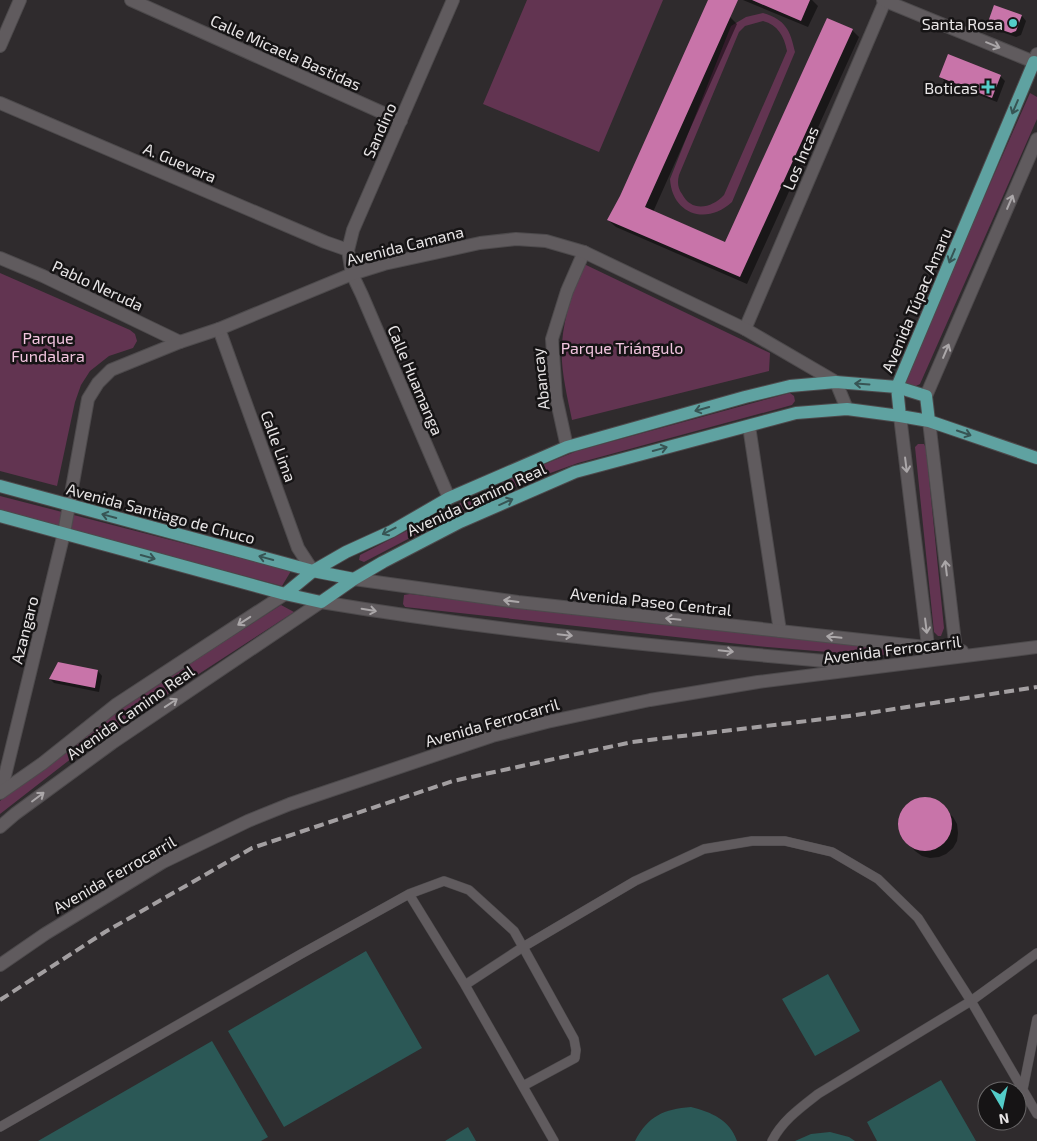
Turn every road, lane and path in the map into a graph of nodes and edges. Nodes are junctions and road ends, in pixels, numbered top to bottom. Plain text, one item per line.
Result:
1 (20, 0) edge
2 (131, 0) edge
3 (453, 0) edge
4 (884, 0) edge
5 (0, 46) edge
6 (1036, 60) edge
7 (0, 103) edge
8 (401, 121) junction
9 (1037, 139) edge
10 (348, 250) junction
11 (584, 252) junction
12 (0, 258) edge
13 (352, 274) junction
14 (219, 329) junction
15 (745, 329) junction
16 (180, 342) junction
17 (836, 382) junction
18 (897, 387) junction
19 (926, 396) junction
20 (847, 409) junction
21 (900, 416) junction
22 (928, 422) junction
23 (749, 426) junction
24 (567, 447) junction
25 (1036, 456) edge
26 (0, 486) edge
27 (449, 498) junction
28 (70, 505) junction
29 (0, 516) edge
30 (64, 533) junction
31 (313, 571) junction
32 (354, 579) junction
33 (285, 594) junction
34 (321, 602) junction
35 (780, 632) junction
36 (1037, 647) edge
37 (956, 651) junction
38 (929, 654) junction
39 (987, 654) junction
40 (888, 666) junction
41 (0, 793) edge
42 (0, 828) edge
43 (409, 894) junction
44 (523, 947) junction
45 (1037, 953) edge
46 (0, 965) edge
47 (464, 985) junction
48 (970, 1001) junction
49 (1037, 1019) edge
50 (1018, 1081) edge
51 (1025, 1081) edge
52 (522, 1086) junction
53 (1027, 1096) edge
54 (1037, 1114) edge
55 (0, 1128) edge
56 (554, 1141) edge
57 (772, 1141) edge

1 - 5 street
2 - 8 street, Calle Micaela Bastidas
3 - 8 street, Sandino
4 -> 6 street
4 - 15 street, Los Incas
6 -> 18 main road, Avenida Túpac Amaru
7 - 10 street, A. Guevara
8 - 10 street, Sandino
19 -> 9 street
10 - 13 street, Sandino
11 - 13 street, Avenida Camana
11 - 15 street, Avenida Camana
11 - 24 street, Abancay
12 - 16 street, Pablo Neruda
13 - 14 street, Avenida Camana
13 - 27 street, Calle Huamanga
14 - 16 street, Avenida Camana
14 - 31 street, Calle Lima
15 - 17 street, Avenida Camana
16 - 28 street, Avenida Camana
18 -> 17 main road, Avenida Camino Real
17 - 20 street
17 -> 24 main road, Avenida Camino Real
18 - 19 main road, Avenida Camino Real
18 - 21 main road, Avenida Túpac Amaru
19 - 22 main road
20 - 21 main road, Avenida Camino Real
20 - 23 main road, Avenida Camino Real
21 - 22 main road, Avenida Camino Real
21 -> 38 street, Avenida Túpac Amaru
22 -> 25 main road, Avenida Camino Real
37 -> 22 street
32 -> 23 main road, Avenida Camino Real
23 - 35 street
24 - 27 main road, Avenida Camino Real
26 - 28 main road, Avenida Santiago de Chuco
27 -> 31 main road, Avenida Camino Real
28 - 30 street, Avenida Camana
31 -> 28 main road, Avenida Santiago de Chuco
29 - 30 main road
30 -> 33 main road
30 - 41 street, Azangaro
31 - 32 main road, Avenida Paseo Central
31 - 33 main road, Avenida Camino Real
32 - 34 main road, Avenida Camino Real
35 -> 32 street, Avenida Paseo Central
33 - 34 main road
33 -> 41 street, Avenida Camino Real
34 -> 40 street
42 -> 34 street, Avenida Camino Real
38 -> 35 street, Avenida Paseo Central
36 - 39 street, Avenida Ferrocarril
37 - 38 street, Avenida Paseo Central
37 - 39 street, Avenida Paseo Central
38 - 39 street, Avenida Ferrocarril
38 - 40 street, Avenida Ferrocarril
40 - 46 street, Avenida Ferrocarril
43 - 44 lane
43 - 47 lane
43 - 55 lane
44 - 47 lane
44 - 48 lane
44 - 52 lane
45 - 48 lane
47 - 52 lane
48 - 50 lane
48 - 57 lane
49 - 51 lane
52 - 56 lane
53 - 54 lane

